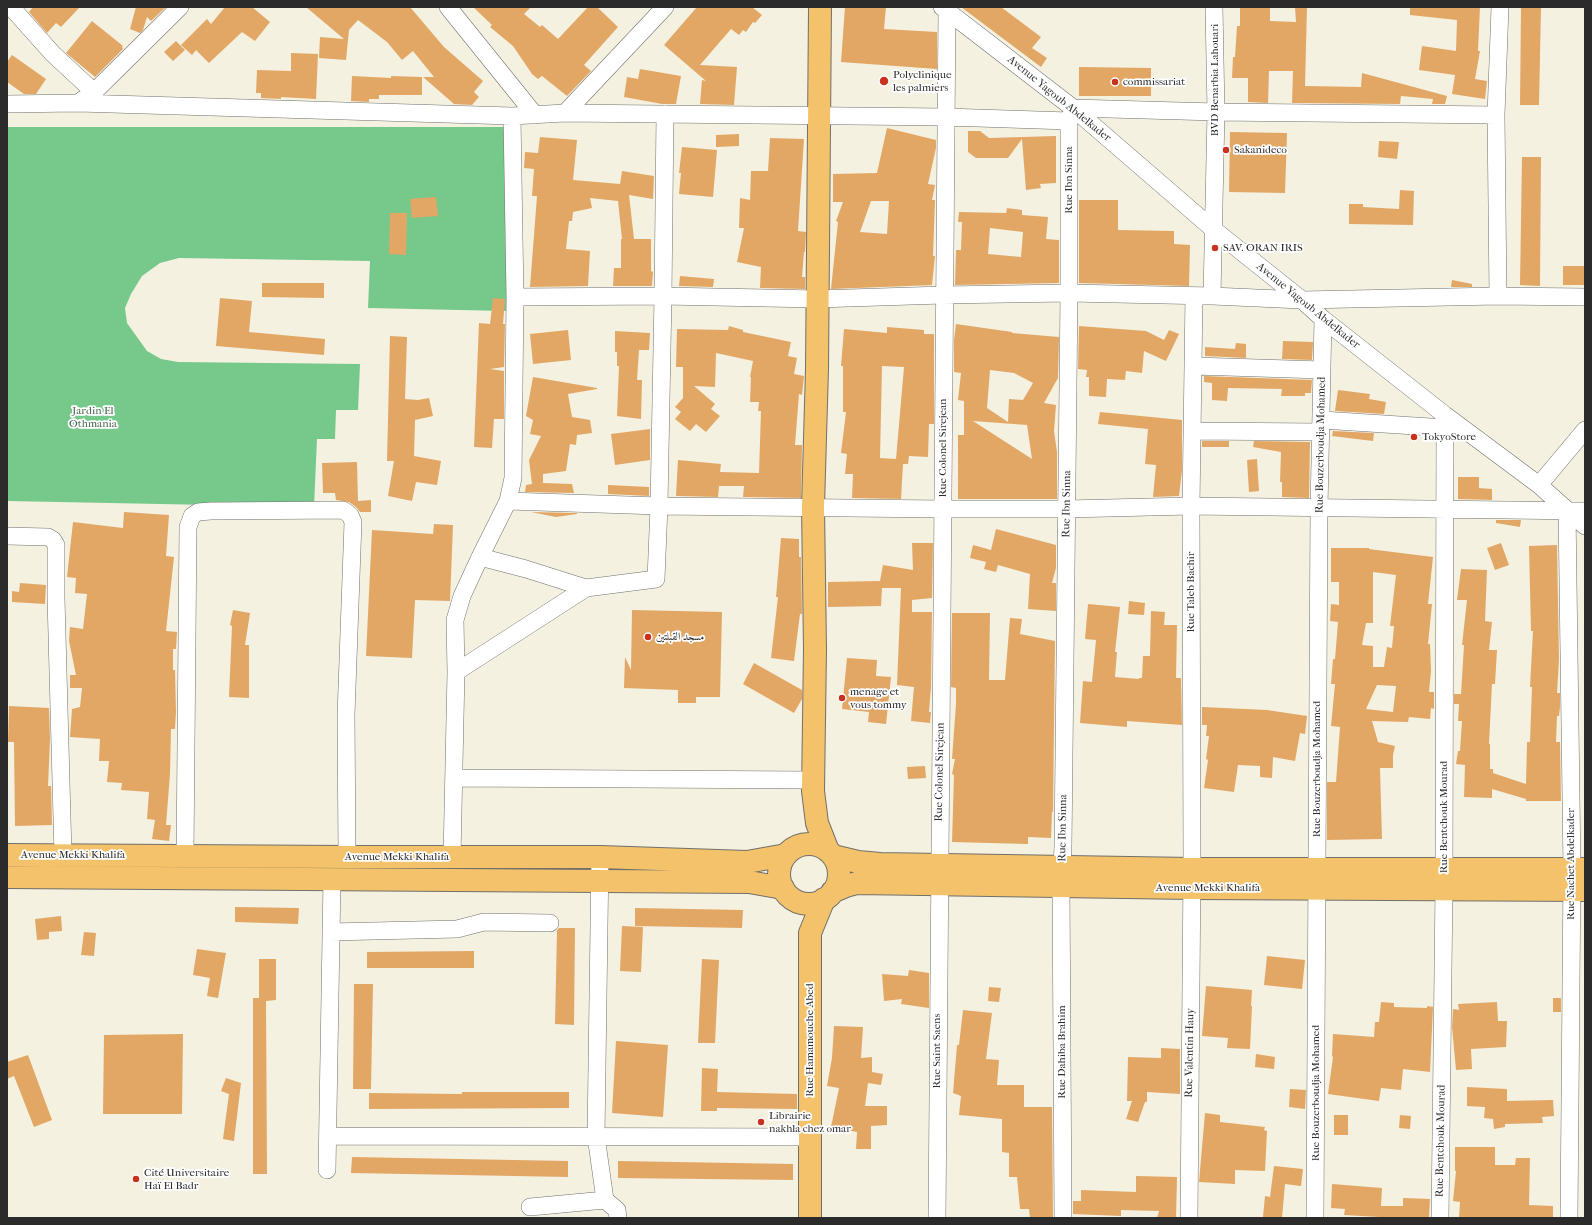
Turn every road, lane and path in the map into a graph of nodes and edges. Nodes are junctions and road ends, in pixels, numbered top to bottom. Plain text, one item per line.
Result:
1 (11, 7) edge
2 (180, 7) edge
3 (448, 7) edge
4 (664, 7) edge
5 (820, 7) edge
6 (1214, 7) edge
7 (1500, 7) edge
8 (944, 9) edge
9 (94, 92) junction
10 (78, 103) junction
11 (7, 104) edge
12 (1216, 112) junction
13 (565, 113) junction
14 (665, 114) junction
15 (535, 115) junction
16 (819, 115) junction
17 (1071, 115) junction
18 (1496, 115) junction
19 (512, 116) junction
20 (946, 117) junction
21 (1213, 229) junction
22 (1069, 293) junction
23 (944, 295) junction
24 (663, 296) junction
25 (1194, 296) junction
26 (1212, 296) junction
27 (1498, 296) junction
28 (515, 297) junction
29 (1585, 297) edge
30 (816, 299) junction
31 (1302, 300) junction
32 (1323, 319) junction
33 (1194, 366) junction
34 (1322, 370) junction
35 (1446, 422) junction
36 (1322, 426) junction
37 (1585, 430) edge
38 (1192, 431) junction
39 (1539, 485) junction
40 (508, 501) junction
41 (659, 506) junction
42 (1191, 506) junction
43 (813, 507) junction
44 (1319, 508) junction
45 (943, 509) junction
46 (1066, 509) junction
47 (1445, 510) junction
48 (1567, 510) junction
49 (1585, 511) edge
50 (1585, 526) edge
51 (7, 536) edge
52 (480, 557) junction
53 (586, 588) junction
54 (456, 672) junction
55 (454, 778) junction
56 (813, 786) junction
57 (789, 852) junction
58 (831, 854) junction
59 (7, 855) edge
60 (63, 855) junction
61 (185, 856) junction
62 (347, 857) junction
63 (452, 857) junction
64 (600, 857) junction
65 (938, 875) junction
66 (7, 877) edge
67 (1062, 877) junction
68 (1192, 878) junction
69 (1317, 878) junction
70 (332, 879) junction
71 (1444, 879) junction
72 (600, 880) junction
73 (1578, 880) edge
74 (787, 892) junction
75 (828, 896) junction
76 (550, 923) dead end
77 (331, 932) junction
78 (810, 933) junction
79 (328, 1136) junction
80 (596, 1136) junction
81 (810, 1137) junction
82 (327, 1170) dead end
83 (605, 1200) junction
84 (530, 1206) dead end
85 (618, 1218) edge
86 (810, 1218) edge
87 (936, 1218) edge
88 (1063, 1218) edge
89 (1189, 1218) edge
90 (1315, 1218) edge
91 (1440, 1218) edge
92 (1569, 1218) edge

1 - 9 street
2 - 9 street
3 - 15 street
4 - 13 street
5 - 16 main road
6 - 12 street, BVD Benarbia Lahouari
7 - 18 street
8 - 17 street, Avenue Yagoub Abdelkader
8 - 20 street, Rue Colonel Sirejean
9 - 10 street
10 - 11 street
10 - 19 street
12 - 17 street
12 - 18 street
12 - 21 street, BVD Benarbia Lahouari
13 - 14 street
13 - 15 street
14 - 16 street
14 - 24 street
15 - 19 street
16 - 20 street
16 - 30 main road
17 - 20 street
17 - 21 street, Avenue Yagoub Abdelkader
17 - 22 street, Rue Ibn Sinna
18 - 27 street
19 - 28 street
20 - 23 street, Rue Colonel Sirejean
21 - 26 street, BVD Benarbia Lahouari
21 - 31 street, Avenue Yagoub Abdelkader
22 - 23 street
22 - 25 street
22 - 46 street, Rue Ibn Sinna
23 - 30 street
23 - 45 street, Rue Colonel Sirejean
24 - 28 street
24 - 30 street
24 - 41 street
25 - 26 street
25 - 33 street, Rue Taleb Bachir
26 - 31 street
27 - 29 street
27 - 31 street
28 - 40 street
30 - 43 main road
31 - 32 street, Avenue Yagoub Abdelkader
32 - 34 street, Rue Bouzerboudja Mohamed
32 - 35 street, Avenue Yagoub Abdelkader
33 - 34 street
33 - 38 street, Rue Taleb Bachir
34 - 36 street, Rue Bouzerboudja Mohamed
35 - 36 street
35 - 39 street, Avenue Yagoub Abdelkader
35 - 47 street, Rue Bentchouk Mourad
36 - 38 street
36 - 44 street, Rue Bouzerboudja Mohamed
37 - 39 street
38 - 42 street, Rue Taleb Bachir
39 - 48 street, Avenue Yagoub Abdelkader
40 - 41 street
40 - 52 street
41 - 43 street
41 - 53 street
42 - 44 street
42 - 46 street
42 - 68 street, Rue Taleb Bachir
43 - 45 street
43 - 56 main road
44 - 47 street
44 - 69 street, Rue Bouzerboudja Mohamed
45 - 46 street
45 - 65 street, Rue Colonel Sirejean
46 - 67 street, Rue Ibn Sinna
47 - 48 street
47 - 71 street, Rue Bentchouk Mourad
48 - 49 street
48 - 50 street, Avenue Yagoub Abdelkader
48 - 73 street, Rue Nachet Abdelkader
51 - 60 street
52 - 53 street
52 - 54 street
53 - 54 street
54 - 55 street
55 - 56 street
55 - 63 street
56 - 57 main road
56 - 58 main road
57 - 58 main road
57 - 64 main road, Avenue Mekki Khalifa
57 - 74 main road
58 - 65 main road, Avenue Mekki Khalifa
58 - 75 main road
59 - 60 main road, Avenue Mekki Khalifa
60 - 61 main road, Avenue Mekki Khalifa
61 - 62 main road, Avenue Mekki Khalifa
61 - 62 street
62 - 63 main road, Avenue Mekki Khalifa
63 - 64 main road, Avenue Mekki Khalifa
64 - 72 street
65 - 67 main road, Avenue Mekki Khalifa
65 - 75 main road, Avenue Mekki Khalifa
65 - 87 street, Rue Saint Saens
66 - 70 main road, Avenue Mekki Khalifa
67 - 68 main road, Avenue Mekki Khalifa
67 - 88 street, Rue Dahiba Brahim
68 - 69 main road, Avenue Mekki Khalifa
68 - 89 street, Rue Valentin Hauy
69 - 71 main road, Avenue Mekki Khalifa
69 - 90 street, Rue Bouzerboudja Mohamed
70 - 72 main road, Avenue Mekki Khalifa
70 - 77 street
71 - 73 main road, Avenue Mekki Khalifa
71 - 91 street, Rue Bentchouk Mourad
72 - 74 main road, Avenue Mekki Khalifa
72 - 80 street
73 - 92 street, Rue Nachet Abdelkader
74 - 75 main road
74 - 78 main road
75 - 78 main road
76 - 77 street
77 - 79 street
78 - 81 main road, Rue Hamamouche Abed
79 - 80 street
79 - 82 street
80 - 81 street
80 - 83 street
81 - 86 main road, Rue Hamamouche Abed
83 - 84 street
83 - 85 street

